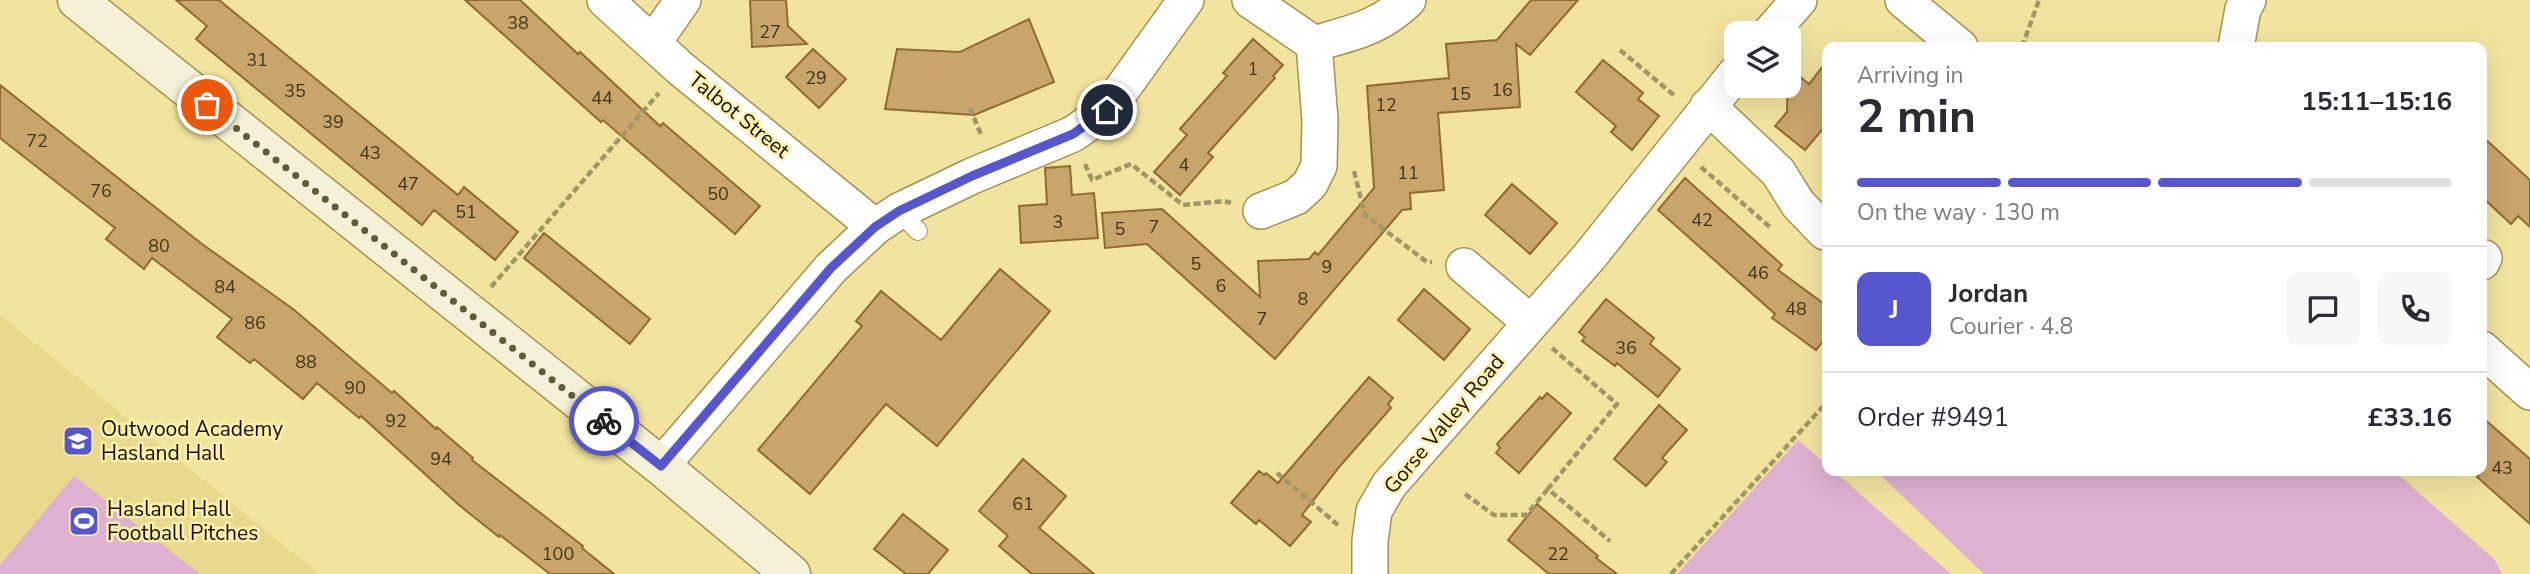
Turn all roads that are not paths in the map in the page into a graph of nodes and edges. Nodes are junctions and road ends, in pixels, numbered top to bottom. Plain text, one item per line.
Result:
1 (77, 0) edge
2 (605, 0) edge
3 (683, 0) edge
4 (1186, 0) edge
5 (1251, 0) edge
6 (1408, 0) edge
7 (1799, 0) edge
8 (1903, 0) edge
9 (2248, 0) edge
10 (1781, 21) edge
11 (1954, 42) edge
12 (2237, 42) edge
13 (653, 43) junction
14 (1314, 44) junction
15 (1724, 87) edge
16 (1704, 111) junction
17 (1261, 211) road end
18 (897, 223) junction
19 (1822, 229) edge
20 (1464, 266) road end
21 (1529, 325) junction
22 (2487, 353) edge
23 (2530, 392) edge
24 (661, 466) junction
25 (1370, 557) edge
26 (791, 574) edge

1 - 24 main road
2 - 13 street, Talbot Street
3 - 13 street
4 - 18 street
5 - 14 street
6 - 14 street
7 - 10 street
8 - 11 street
9 - 12 street
13 - 18 street, Talbot Street
14 - 17 street
15 - 16 street, Gorse Valley Road
16 - 19 street
16 - 21 street, Gorse Valley Road
18 - 24 street
20 - 21 street
21 - 25 street, Gorse Valley Road
22 - 23 street
24 - 26 main road

